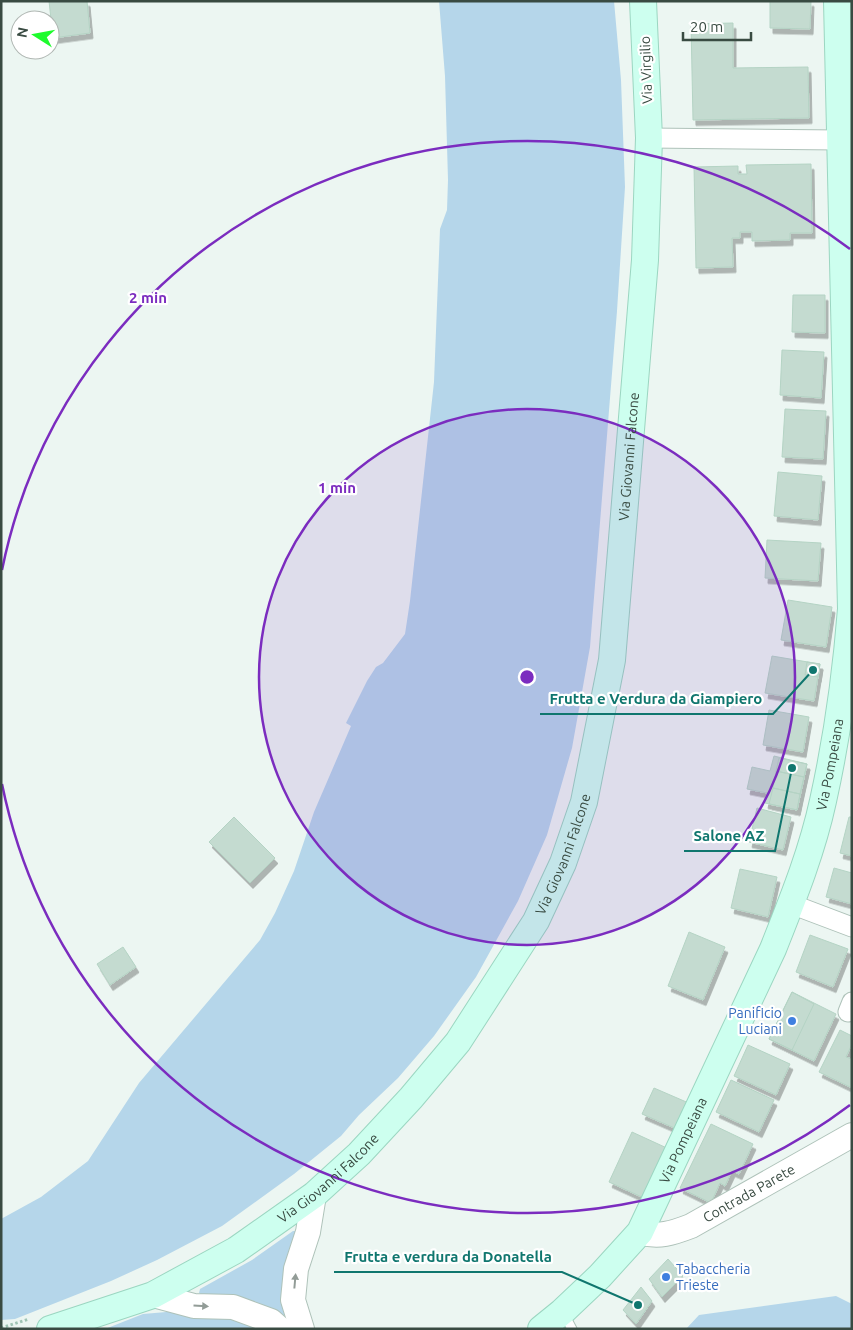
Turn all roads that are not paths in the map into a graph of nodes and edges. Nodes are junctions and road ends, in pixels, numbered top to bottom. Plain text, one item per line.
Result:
1 (643, 1) edge
2 (837, 1) edge
3 (649, 138) junction
4 (840, 140) junction
5 (851, 609) edge
6 (791, 904) junction
7 (852, 927) edge
8 (852, 1135) edge
9 (314, 1196) junction
10 (640, 1232) junction
11 (154, 1295) junction
12 (567, 1320) edge
13 (42, 1323) edge
14 (280, 1329) edge
15 (302, 1329) edge
16 (541, 1329) edge

1 - 3 main road, Via Virgilio
2 - 4 main road, Via Pompeiana
3 - 4 street
3 - 9 main road, Via Giovanni Falcone
4 - 5 main road, Via Pompeiana
5 - 6 main road, Via Pompeiana
6 - 7 street
6 - 10 main road, Via Pompeiana
8 - 10 street, Contrada Parete
9 - 11 main road, Via Giovanni Falcone
15 -> 9 street
10 - 12 main road, Via Pompeiana
11 - 13 main road, Via Giovanni Falcone
11 -> 14 street
12 - 16 main road, Via Pompeiana

